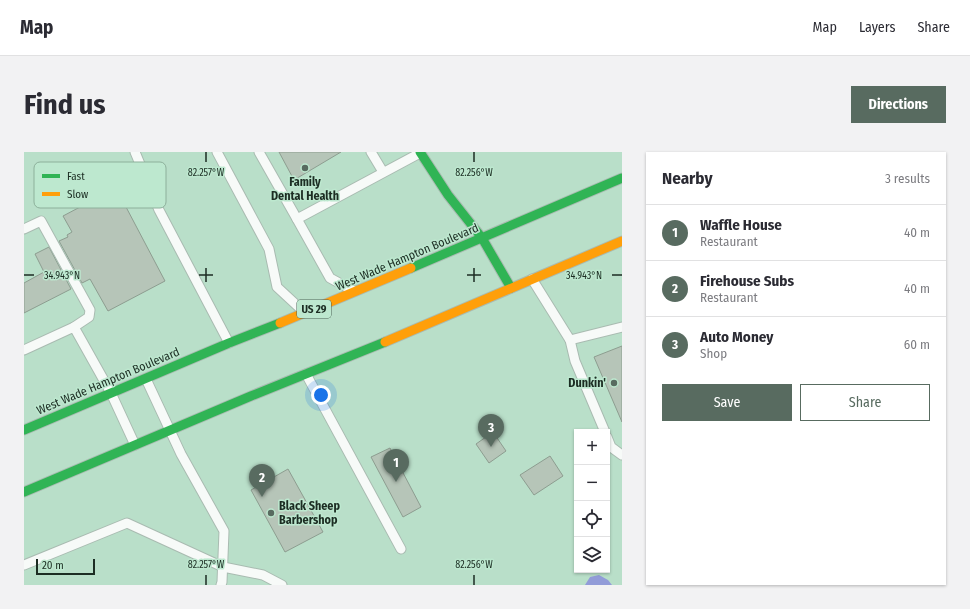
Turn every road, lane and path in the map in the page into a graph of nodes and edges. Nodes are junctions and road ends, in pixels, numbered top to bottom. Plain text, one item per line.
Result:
1 (135, 152) edge
2 (216, 152) edge
3 (259, 152) edge
4 (370, 152) edge
5 (420, 152) edge
6 (139, 162) edge
7 (383, 172) junction
8 (622, 178) edge
9 (159, 208) edge
10 (297, 219) junction
11 (24, 229) edge
12 (482, 238) junction
13 (622, 241) edge
14 (532, 279) junction
15 (511, 288) junction
16 (355, 292) junction
17 (305, 313) junction
18 (74, 327) junction
19 (622, 327) edge
20 (570, 340) junction
21 (229, 343) junction
22 (24, 350) edge
23 (306, 374) junction
24 (146, 378) junction
25 (111, 394) junction
26 (604, 429) edge
27 (24, 430) edge
28 (170, 430) junction
29 (610, 444) edge
30 (135, 445) junction
31 (622, 455) edge
32 (24, 492) edge
33 (401, 549) dead end
34 (24, 565) edge
35 (223, 567) junction
36 (221, 585) edge
37 (282, 585) edge

1 - 6 lane
2 - 17 lane
3 - 10 lane
4 - 7 lane
5 - 7 lane
5 - 12 main road
7 - 10 lane
8 - 12 main road, West Wade Hampton Boulevard / US 29
9 - 21 lane
10 - 16 lane
11 - 18 lane
12 - 15 main road
12 - 16 main road, West Wade Hampton Boulevard / US 29
13 - 14 main road
14 - 15 main road
14 - 20 lane
15 - 23 main road
16 - 17 main road, West Wade Hampton Boulevard / US 29
17 - 21 main road, West Wade Hampton Boulevard / US 29
18 - 22 lane
18 - 25 lane
19 - 20 lane
20 - 26 lane
21 - 24 main road, West Wade Hampton Boulevard / US 29
23 - 28 main road
23 - 33 lane
24 - 25 main road, West Wade Hampton Boulevard / US 29
24 - 28 lane
25 - 27 main road, West Wade Hampton Boulevard / US 29
25 - 30 lane
28 - 30 main road
28 - 35 lane
29 - 31 lane
30 - 32 main road
34 - 35 lane
35 - 36 lane
35 - 37 lane

